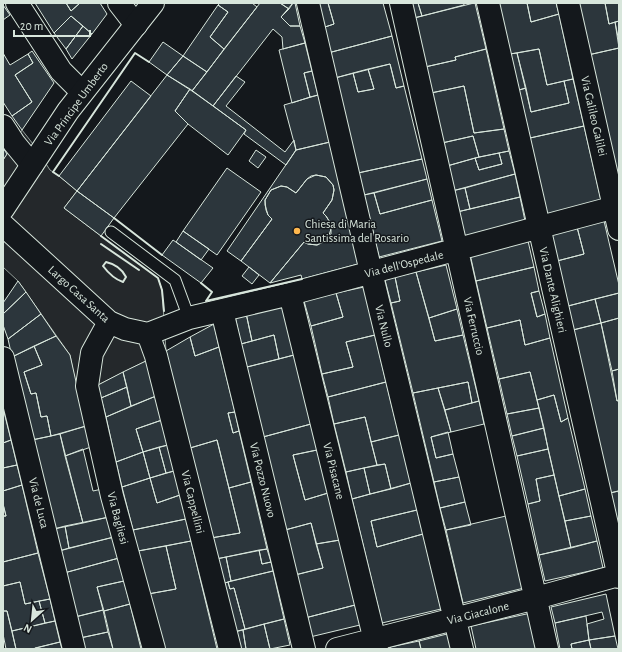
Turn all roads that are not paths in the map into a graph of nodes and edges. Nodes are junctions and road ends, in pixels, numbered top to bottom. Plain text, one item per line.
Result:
1 (17, 3) edge
2 (119, 3) edge
3 (153, 3) edge
4 (308, 3) edge
5 (401, 3) edge
6 (488, 3) edge
7 (568, 3) edge
8 (136, 25) junction
9 (82, 92) junction
10 (9, 134) edge
11 (32, 165) junction
12 (617, 207) edge
13 (3, 209) edge
14 (3, 225) edge
15 (538, 227) junction
16 (619, 229) edge
17 (111, 232) dead end
18 (457, 250) junction
19 (371, 272) junction
20 (290, 294) junction
21 (222, 311) junction
22 (189, 318) junction
23 (109, 322) junction
24 (148, 334) junction
25 (3, 358) edge
26 (619, 576) edge
27 (536, 598) junction
28 (455, 618) junction
29 (376, 644) edge
30 (74, 649) edge
31 (154, 649) edge
32 (230, 649) edge
33 (304, 649) edge
34 (337, 649) edge
35 (462, 649) edge
36 (547, 649) edge

1 - 9 street
2 - 8 street
3 - 8 street, Via Principe Umberto
4 - 19 street, Via Nullo
5 - 18 street, Via Ferruccio
6 - 15 street, Via Dante Alighieri
7 - 12 street, Via Galileo Galilei
8 - 9 street, Via Principe Umberto
9 - 11 street, Via Principe Umberto
10 - 11 street
11 - 13 street, Via Principe Umberto
12 - 15 street, Via dell'Ospedale
12 - 16 street, Via Galileo Galilei
14 - 23 street, Largo Casa Santa
15 - 18 street, Via dell'Ospedale
15 - 26 street, Via Dante Alighieri
17 - 22 lane
18 - 19 street, Via dell'Ospedale
18 - 27 street, Via Ferruccio
19 - 20 street, Via dell'Ospedale
19 - 28 street, Via Nullo
20 - 21 street, Via dell'Ospedale
20 - 29 street, Via Pisacane
21 - 22 street, Via dell'Ospedale
21 - 33 street, Via Pozzo Nuovo
22 - 24 street
23 - 24 street, Largo Casa Santa
23 - 31 street, Via Bagliesi
24 - 32 street, Via Cappellini
25 - 30 street, Via de Luca
26 - 27 street, Via Giacalone
27 - 28 street, Via Giacalone
27 - 36 street, Via Ferruccio
28 - 29 street, Via Giacalone
28 - 35 street, Via Nullo
29 - 34 street, Via Giacalone

